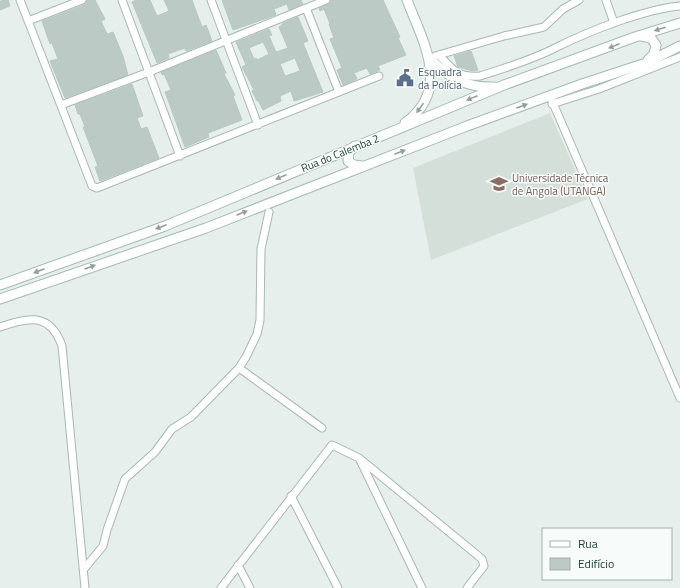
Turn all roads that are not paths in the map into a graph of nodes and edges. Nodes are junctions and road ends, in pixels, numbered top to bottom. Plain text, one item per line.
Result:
1 (20, 0) edge
2 (82, 0) edge
3 (122, 0) edge
4 (211, 0) edge
5 (326, 0) edge
6 (407, 0) edge
7 (579, 0) edge
8 (606, 0) edge
9 (680, 6) edge
10 (306, 8) junction
11 (28, 21) junction
12 (614, 23) junction
13 (680, 23) edge
14 (640, 36) junction
15 (226, 40) junction
16 (680, 46) edge
17 (434, 56) junction
18 (680, 57) edge
19 (646, 63) junction
20 (149, 72) junction
21 (380, 76) dead end
22 (504, 85) junction
23 (339, 92) junction
24 (551, 100) junction
25 (60, 105) junction
26 (258, 125) junction
27 (394, 131) junction
28 (356, 146) junction
29 (180, 156) junction
30 (363, 166) junction
31 (269, 212) dead end
32 (0, 285) edge
33 (0, 299) edge
34 (0, 327) edge
35 (239, 368) junction
36 (680, 398) edge
37 (322, 428) dead end
38 (359, 458) junction
39 (291, 496) junction
40 (238, 565) junction
41 (84, 570) junction
42 (225, 586) edge
43 (85, 588) edge
44 (250, 588) edge
45 (338, 588) edge
46 (422, 588) edge
47 (467, 588) edge

1 - 11 street
2 - 11 street
3 - 20 street
4 - 15 street
5 - 10 street
6 - 17 main road
7 - 17 street
8 - 12 street
9 - 12 street
10 - 15 street
10 - 23 street
11 - 25 street
12 - 17 street
13 -> 14 main road, Rua do Calemba 2
14 - 19 main road
14 -> 22 main road, Rua do Calemba 2
15 - 20 street
15 - 26 street
16 - 19 main road, Rua do Calemba 2
17 - 22 main road
17 -> 27 main road
18 - 24 street
19 - 24 main road, Rua do Calemba 2
20 - 25 street
20 - 29 street
21 - 23 street
22 -> 27 main road, Rua do Calemba 2
23 - 26 street
30 -> 24 main road, Rua do Calemba 2
24 - 36 street
25 - 29 street
26 - 29 street
27 - 28 main road, Rua do Calemba 2
28 - 30 main road
28 -> 32 main road, Rua do Calemba 2
33 -> 30 main road, Rua do Calemba 2
31 - 35 street
34 - 41 street
35 - 37 street
35 - 41 street
38 - 39 street
38 - 46 street
38 - 47 street
39 - 40 street
39 - 45 street
40 - 42 street
40 - 44 street
41 - 43 street

